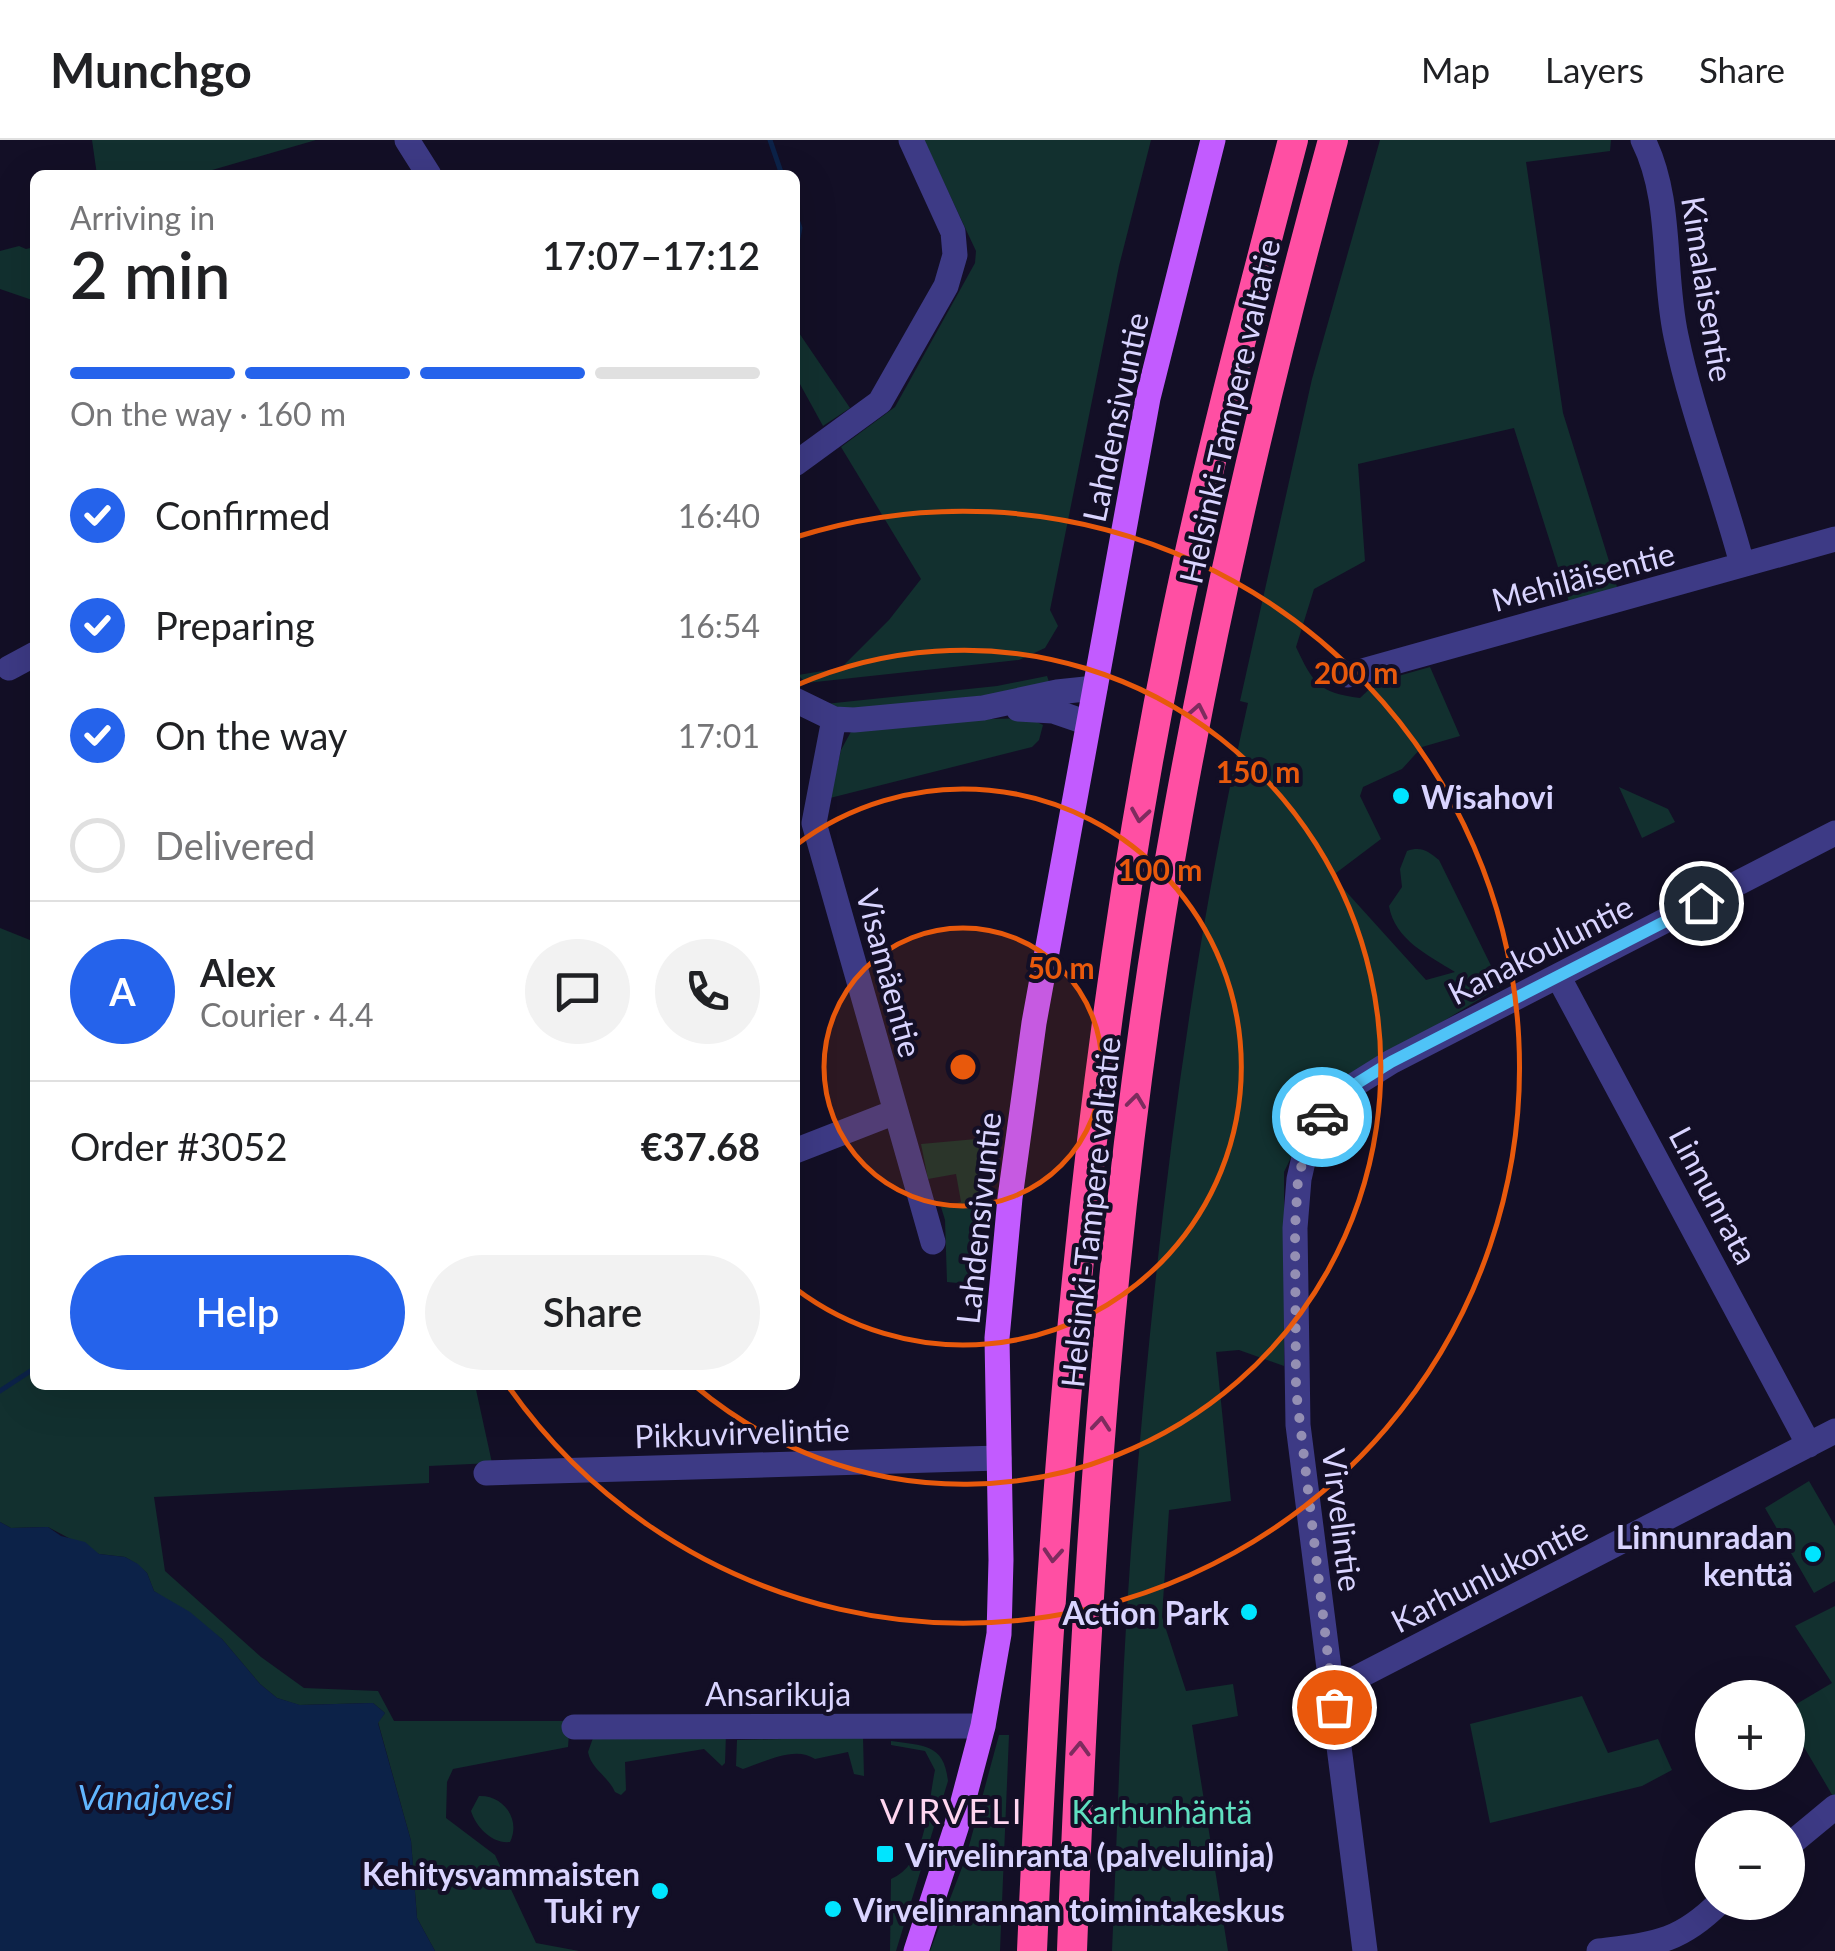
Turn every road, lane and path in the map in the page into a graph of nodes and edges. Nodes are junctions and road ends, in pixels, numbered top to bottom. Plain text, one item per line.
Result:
1 (407, 140) edge
2 (911, 140) edge
3 (1213, 140) edge
4 (1293, 140) edge
5 (1333, 140) edge
6 (1642, 140) edge
7 (426, 170) edge
8 (800, 460) edge
9 (1835, 538) edge
10 (1742, 564) junction
11 (30, 657) edge
12 (9, 668) dead end
13 (1348, 675) dead end
14 (1095, 688) junction
15 (800, 702) edge
16 (983, 708) junction
17 (834, 719) junction
18 (1088, 723) junction
19 (1835, 833) edge
20 (1559, 978) junction
21 (1332, 1102) joint
22 (895, 1112) junction
23 (800, 1149) edge
24 (932, 1242) dead end
25 (1835, 1431) edge
26 (1809, 1445) junction
27 (1000, 1458) junction
28 (486, 1472) dead end
29 (1331, 1690) junction
30 (983, 1726) junction
31 (574, 1727) dead end
32 (1835, 1807) edge
33 (1805, 1832) edge
34 (1700, 1920) edge
35 (916, 1951) edge
36 (1032, 1951) edge
37 (1072, 1951) edge
38 (1365, 1951) edge
39 (1599, 1951) edge

1 - 7 street
2 - 8 street
3 - 14 main road, Lahdensivuntie
4 -> 36 highway, Helsinki-Tampere valtatie
37 -> 5 highway, Helsinki-Tampere valtatie
6 - 10 street, Kimalaisentie
9 - 10 street, Mehiläisentie
10 - 13 street, Mehiläisentie
11 - 12 street
14 - 16 street
14 - 18 main road, Lahdensivuntie
15 - 17 street
16 - 17 street
16 - 18 street
17 - 22 street, Visamäentie
18 - 27 main road, Lahdensivuntie
19 - 20 street, Kanakouluntie
20 - 21 street, Kanakouluntie
20 - 26 street, Linnunrata
21 - 29 street, Virvelintie
22 - 23 street
22 - 24 street, Visamäentie
25 - 26 street, Karhunlukontie
26 - 29 street, Karhunlukontie
27 - 28 street, Pikkuvirvelintie
27 - 30 main road, Lahdensivuntie
29 - 38 street, Virvelintie
30 - 31 street, Ansarikuja
30 - 35 main road, Lahdensivuntie
32 - 33 street
34 - 39 street

